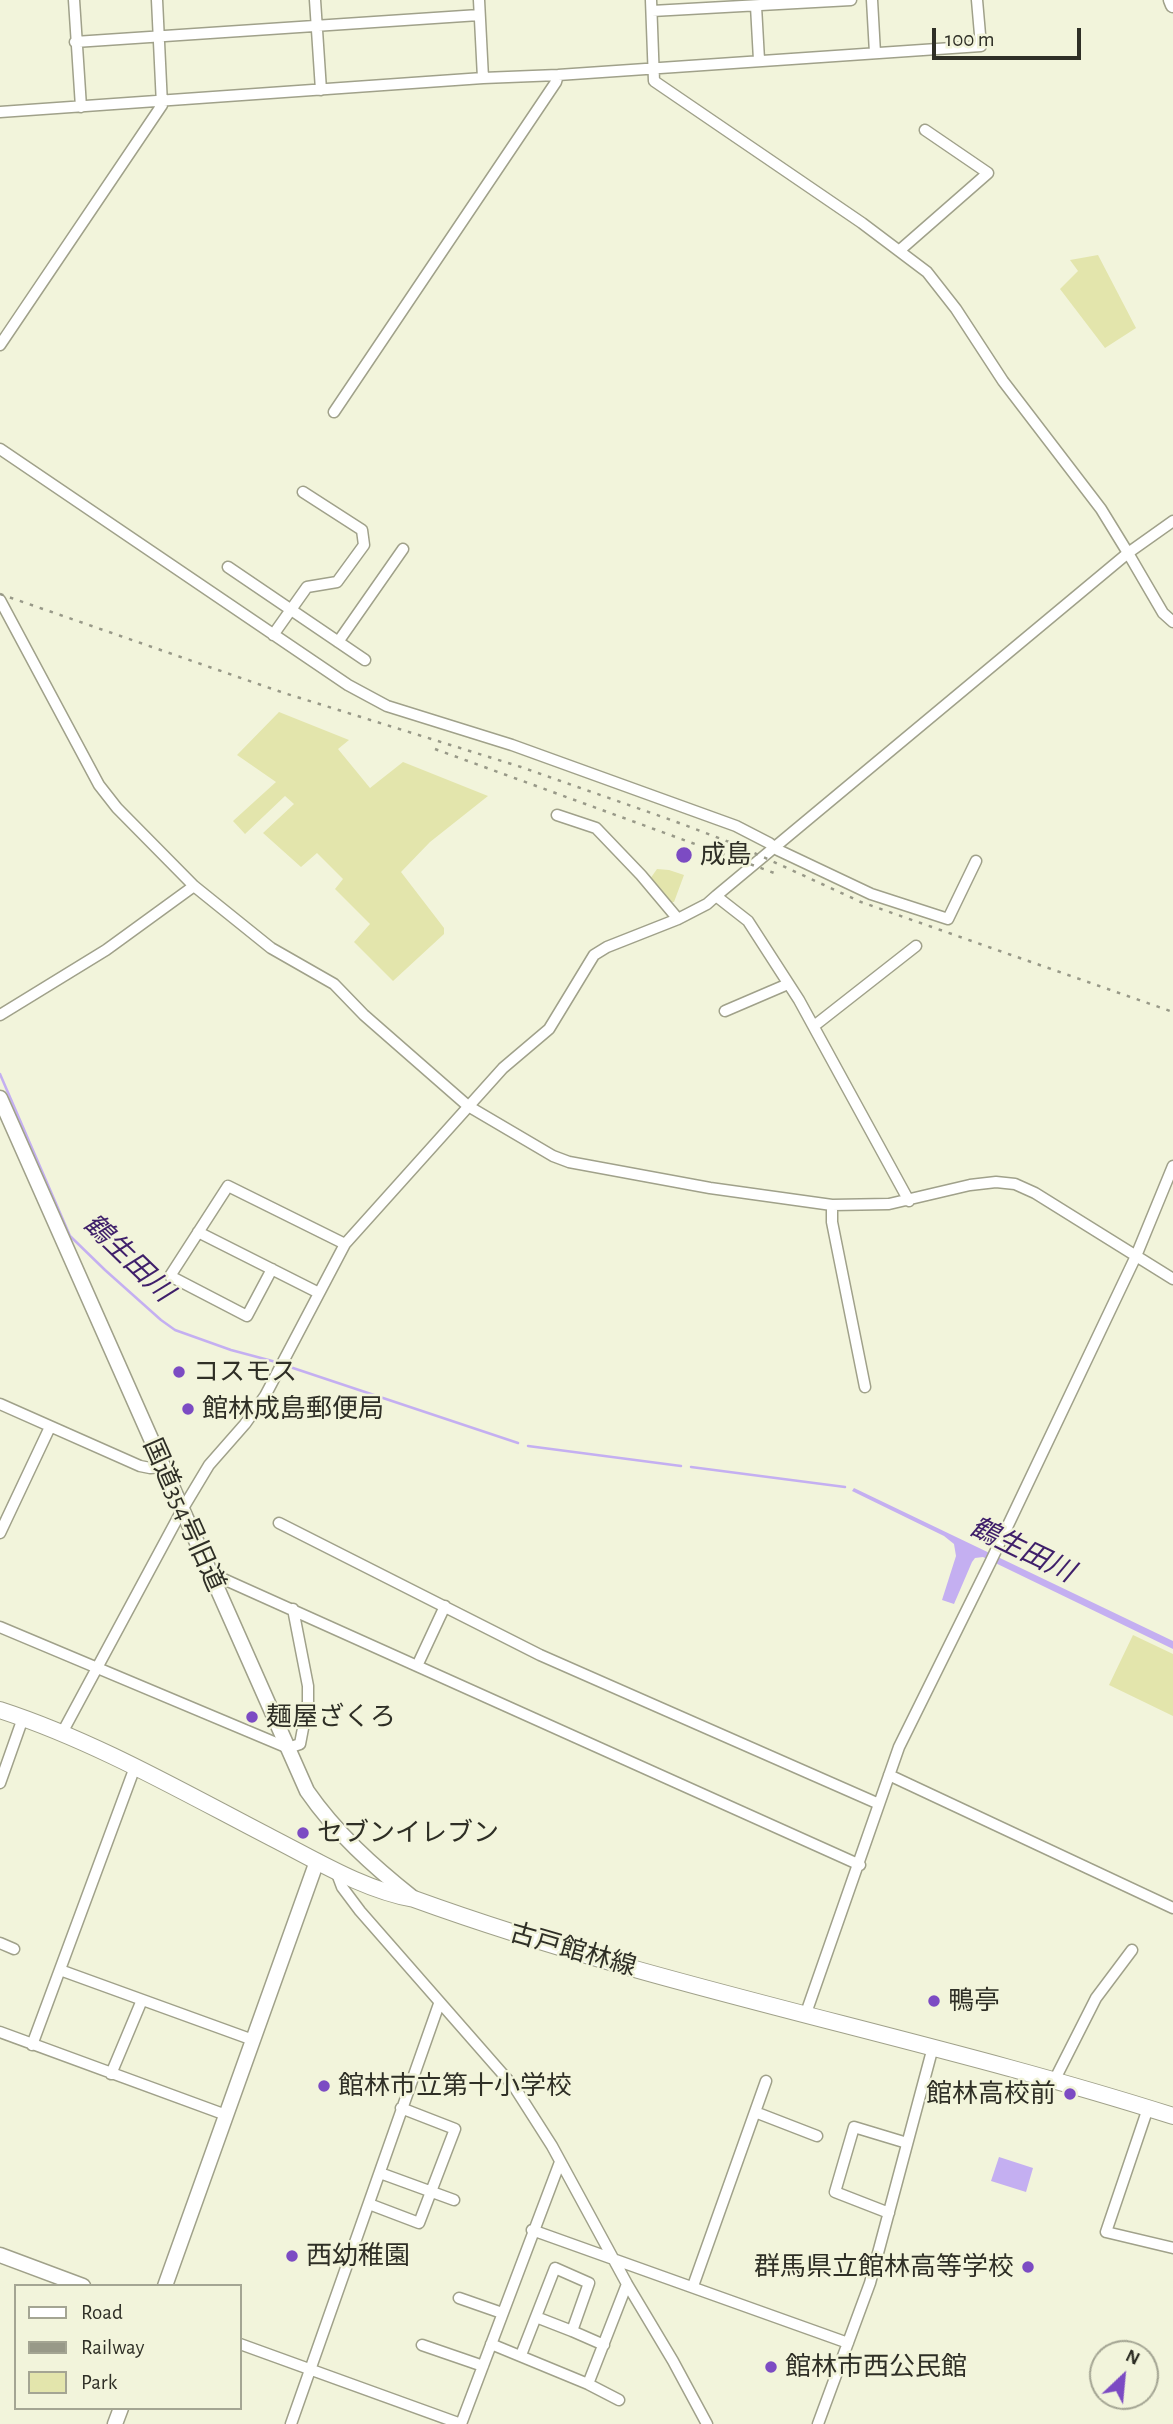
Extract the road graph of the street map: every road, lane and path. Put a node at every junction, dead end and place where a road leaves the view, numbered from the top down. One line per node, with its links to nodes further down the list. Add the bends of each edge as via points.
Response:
1 (74, 0): 18 (street)
2 (157, 0): 17 (street)
3 (315, 0): 16 (street)
4 (479, 0): 15 (street)
5 (851, 0): 9 (street)
6 (872, 0): 19 (street)
7 (977, 0): 19 (street, via 981,46)
8 (1171, 0): 13 (street)
9 (834, 1): 10 (street)
10 (792, 2): 11 (street)
11 (750, 4): 12 (street); 20 (street)
12 (701, 5): 14 (street)
13 (1173, 5)
14 (651, 6): 21 (street)
15 (479, 15): 16 (street); 23 (street)
16 (317, 27): 17 (street); 24 (street)
17 (159, 36): 18 (street); 25 (street)
18 (75, 42): 26 (street)
19 (875, 53): 20 (street)
20 (759, 60): 21 (street)
21 (655, 67): 22 (street); 29 (street, via 654,81)
22 (558, 75): 23 (street); 31 (street)
23 (483, 78): 24 (street)
24 (321, 90): 25 (street)
25 (163, 101): 26 (street); 30 (street)
26 (81, 107): 27 (street)
27 (0, 113)
28 (925, 131): 29 (street, via 988,173)
29 (900, 250): 36 (street, via 937,282)
30 (0, 345)
31 (334, 412)
32 (0, 449): 41 (street)
33 (303, 492): 39 (street, via 362,530 363,545 337,582 307,587)
34 (1173, 521): 36 (street)
35 (403, 549): 42 (street)
36 (1128, 553): 40 (street); 45 (street)
37 (228, 567): 39 (street)
38 (0, 602): 47 (street, via 99,785)
39 (291, 610): 41 (street); 42 (street)
40 (1173, 622)
41 (274, 635): 45 (street, via 387,706 652,794 744,829)
42 (338, 642): 43 (street)
43 (365, 660)
44 (557, 815): 49 (street, via 596,828)
45 (775, 846): 46 (street, via 871,894 948,919); 48 (street)
46 (976, 861)
47 (194, 886): 53 (street, via 106,950); 56 (street, via 271,948 334,984)
48 (716, 896): 49 (street); 51 (street, via 748,921)
49 (678, 919): 56 (street, via 594,956 549,1029)
50 (916, 946): 54 (street)
51 (788, 984): 52 (street); 54 (street)
52 (725, 1011)
53 (0, 1015)
54 (814, 1026): 59 (street)
55 (0, 1098): 70 (street, 国道354号旧道)
56 (468, 1106): 60 (street, via 569,1162); 62 (street)
57 (1173, 1166): 58 (street)
58 (1170, 1182): 63 (street)
59 (909, 1201): 60 (street); 63 (street, via 970,1185 1015,1184)
60 (832, 1205): 67 (street)
61 (198, 1232): 62 (street, via 228,1186); 64 (street); 64 (street, via 170,1276 247,1316)
62 (345, 1244): 66 (street)
63 (1136, 1256): 65 (street); 85 (street)
64 (272, 1269): 66 (street)
65 (1173, 1279)
66 (319, 1293): 71 (street, via 265,1396 209,1465)
67 (865, 1387)
68 (1, 1409): 69 (street)
69 (50, 1427): 70 (street, via 140,1466); 73 (street)
70 (162, 1467): 71 (street, 国道354号旧道)
71 (182, 1510): 74 (street, 国道354号旧道); 79 (street)
72 (279, 1523): 75 (street)
73 (0, 1533)
74 (210, 1573): 76 (street); 83 (street, 国道354号旧道)
75 (445, 1606): 78 (street); 87 (street, via 540,1655)
76 (293, 1609): 78 (street); 83 (street, via 308,1702 300,1744)
77 (0, 1627): 79 (street)
78 (417, 1666): 89 (street)
79 (96, 1669): 82 (street); 83 (street)
80 (0, 1710): 81 (main road, 古戸館林線)
81 (23, 1718): 82 (main road, 古戸館林線); 86 (street)
82 (62, 1733): 84 (main road, 古戸館林線)
83 (288, 1748): 91 (street, 国道354号旧道, via 307,1791 335,1828)
84 (135, 1768): 88 (main road, 古戸館林線); 96 (street)
85 (889, 1775): 87 (street); 92 (street)
86 (0, 1783)
87 (879, 1804): 89 (street)
88 (317, 1861): 90 (main road, 古戸館林線); 101 (street)
89 (860, 1865): 99 (street)
90 (336, 1870): 91 (main road, 古戸館林線, via 394,1896); 98 (street, via 360,1911)
91 (414, 1899): 99 (main road, 古戸館林線, via 555,1947)
92 (1173, 1908)
93 (0, 1944): 94 (street)
94 (14, 1949)
95 (1132, 1950): 106 (street, via 1096,1998)
96 (60, 1970): 97 (street); 102 (street)
97 (142, 2000): 101 (street); 104 (street)
98 (439, 2004): 107 (street); 114 (street, via 515,2088)
99 (806, 2013): 103 (main road, 古戸館林線)
100 (0, 2032): 102 (street)
101 (253, 2040): 110 (street)
102 (32, 2045): 104 (street)
103 (933, 2047): 106 (main road, 古戸館林線); 113 (street)
104 (111, 2074): 110 (street)
105 (766, 2081): 109 (street)
106 (1054, 2081): 108 (main road, 古戸館林線)
107 (401, 2108): 115 (street); 116 (street, via 455,2129)
108 (1149, 2108): 111 (main road, 古戸館林線); 121 (street, via 1107,2232)
109 (755, 2112): 112 (street); 127 (street)
110 (226, 2115): 125 (street)
111 (1173, 2116)
112 (817, 2136)
113 (908, 2143): 119 (street); 119 (street, via 854,2127 835,2192)
114 (560, 2162): 120 (street); 123 (street)
115 (380, 2173): 116 (street); 118 (street)
116 (430, 2191): 117 (street); 118 (street, via 419,2223)
117 (454, 2200)
118 (369, 2204): 139 (street)
119 (889, 2213): 132 (street)
120 (533, 2230): 123 (street); 129 (street)
121 (1173, 2248)
122 (0, 2255): 124 (street)
123 (613, 2259): 126 (street); 127 (street)
124 (78, 2284)
125 (166, 2284)
126 (626, 2284): 136 (street); 143 (street)
127 (693, 2286): 132 (street)
128 (459, 2298): 129 (street)
129 (502, 2314): 133 (street)
130 (536, 2317): 131 (street); 131 (street, via 555,2268 589,2283); 137 (street)
131 (572, 2330): 136 (street)
132 (848, 2343): 144 (street)
133 (491, 2344): 137 (street); 138 (street)
134 (242, 2345): 139 (street)
135 (422, 2345): 138 (street)
136 (604, 2345): 140 (street)
137 (521, 2356): 140 (street)
138 (483, 2366): 139 (street, via 461,2424)
139 (310, 2371): 142 (street)
140 (588, 2384): 141 (street)
141 (619, 2400)
142 (291, 2424)
143 (707, 2424)
144 (818, 2424)

